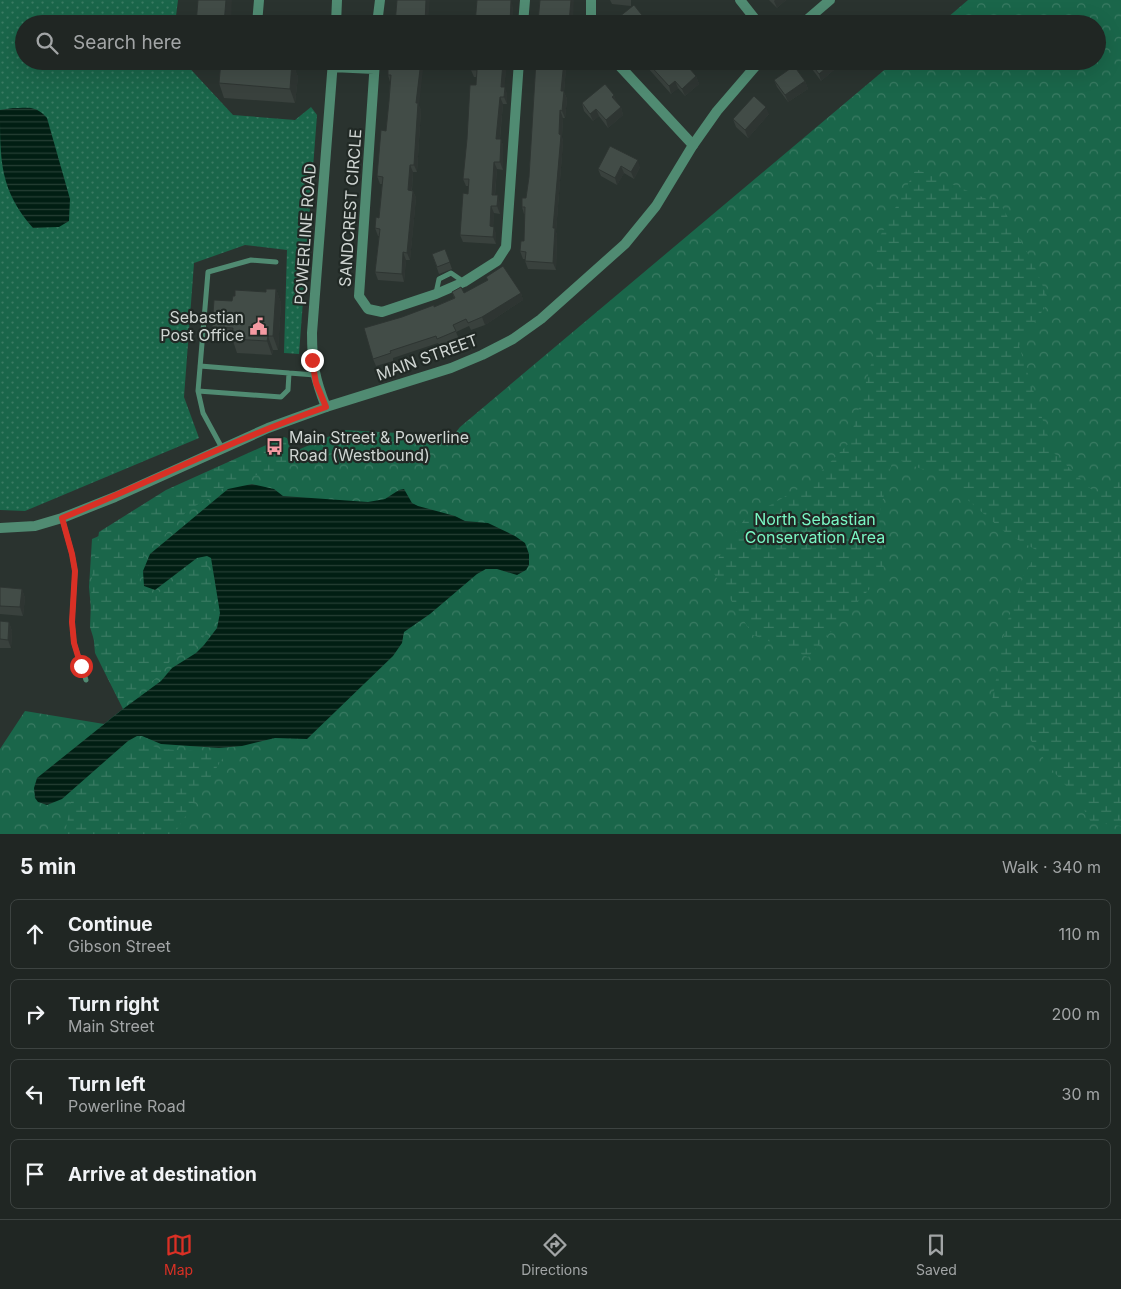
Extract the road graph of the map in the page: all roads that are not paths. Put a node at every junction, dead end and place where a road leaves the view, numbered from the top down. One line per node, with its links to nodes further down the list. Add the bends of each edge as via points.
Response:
1 (259, 0): 8 (street)
2 (338, 0): 9 (street)
3 (380, 0): 10 (street)
4 (525, 0): 11 (street)
5 (591, 0): 12 (street)
6 (740, 0): 13 (street)
7 (830, 0): 14 (street)
8 (258, 15)
9 (337, 15)
10 (379, 15)
11 (524, 15)
12 (591, 15)
13 (752, 15)
14 (812, 15)
15 (333, 70): 24 (street, POWERLINE ROAD, via 312,333)
16 (374, 70): 17 (street, SANDCREST CIRCLE, via 359,296 368,309 382,312 464,282 497,261 506,247)
17 (519, 70)
18 (623, 70): 20 (street)
19 (752, 70): 20 (street, MAIN STREET)
20 (693, 144): 26 (street, MAIN STREET, via 656,206 625,244 542,319 513,339 451,368)
21 (276, 262): 22 (lane, via 251,260 208,272)
22 (200, 366): 23 (lane); 25 (lane)
23 (289, 374): 24 (lane); 25 (lane, via 288,390 281,397)
24 (315, 375): 26 (street, POWERLINE ROAD)
25 (198, 391): 27 (lane, via 203,413)
26 (326, 407): 27 (street, MAIN STREET)
27 (222, 448): 28 (street, MAIN STREET)
28 (62, 518): 29 (street, MAIN STREET, via 35,526); 30 (lane, via 75,571 74,643)
29 (0, 528)
30 (86, 680)

